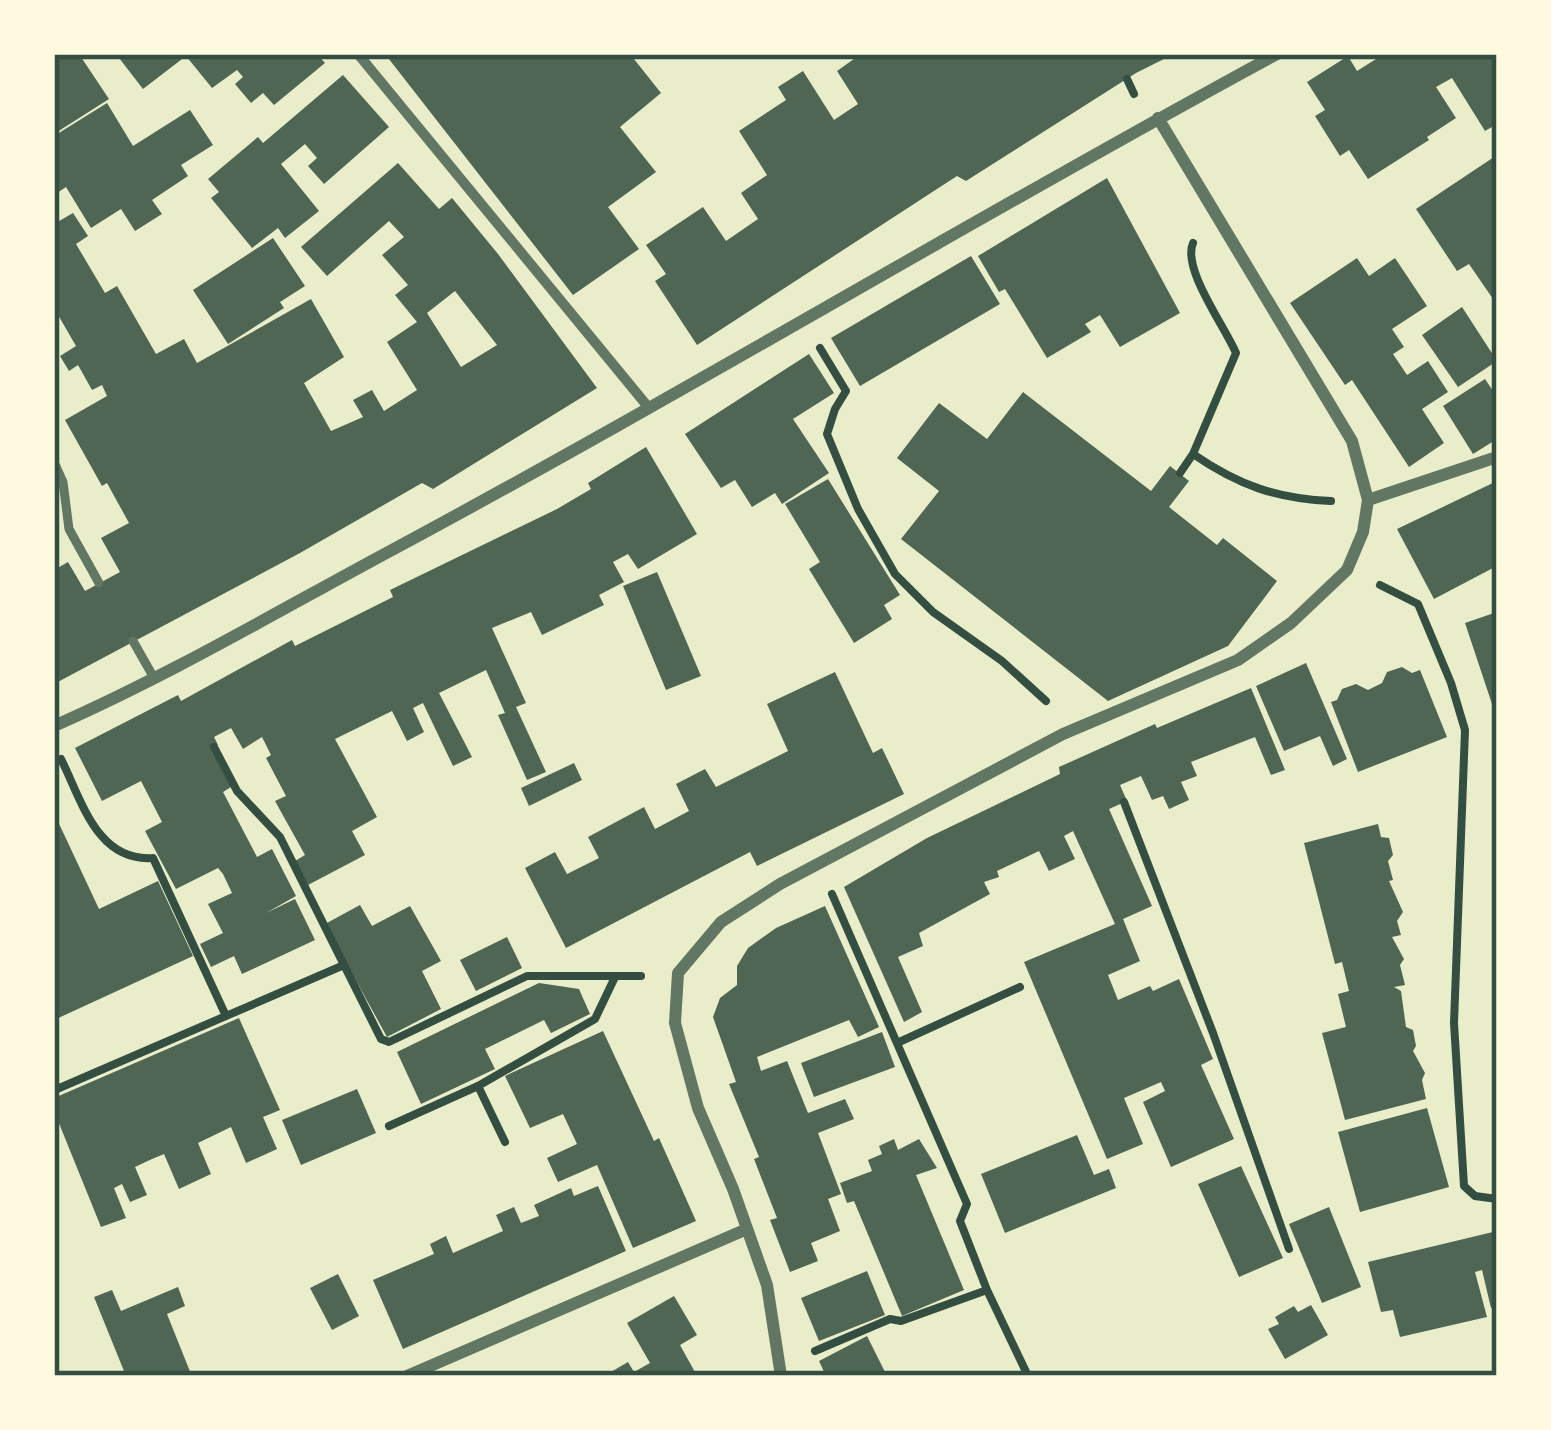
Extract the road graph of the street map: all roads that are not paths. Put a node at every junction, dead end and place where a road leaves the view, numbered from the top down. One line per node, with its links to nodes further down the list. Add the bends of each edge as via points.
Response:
1 (358, 54): 4 (street)
2 (1277, 54): 3 (street)
3 (1158, 118): 4 (street); 7 (street, via 1352,441)
4 (649, 408): 10 (street)
5 (1497, 457): 7 (street)
6 (54, 462): 8 (lane, via 69,529)
7 (1368, 500): 12 (street, via 1347,570 1292,623 1238,660 1063,734 780,884 722,922 678,973 675,1023 698,1108)
8 (99, 583)
9 (134, 641): 10 (lane)
10 (154, 678): 11 (street)
11 (54, 725)
12 (747, 1229): 13 (street, via 767,1285); 14 (street)
13 (781, 1371)
14 (407, 1376)

